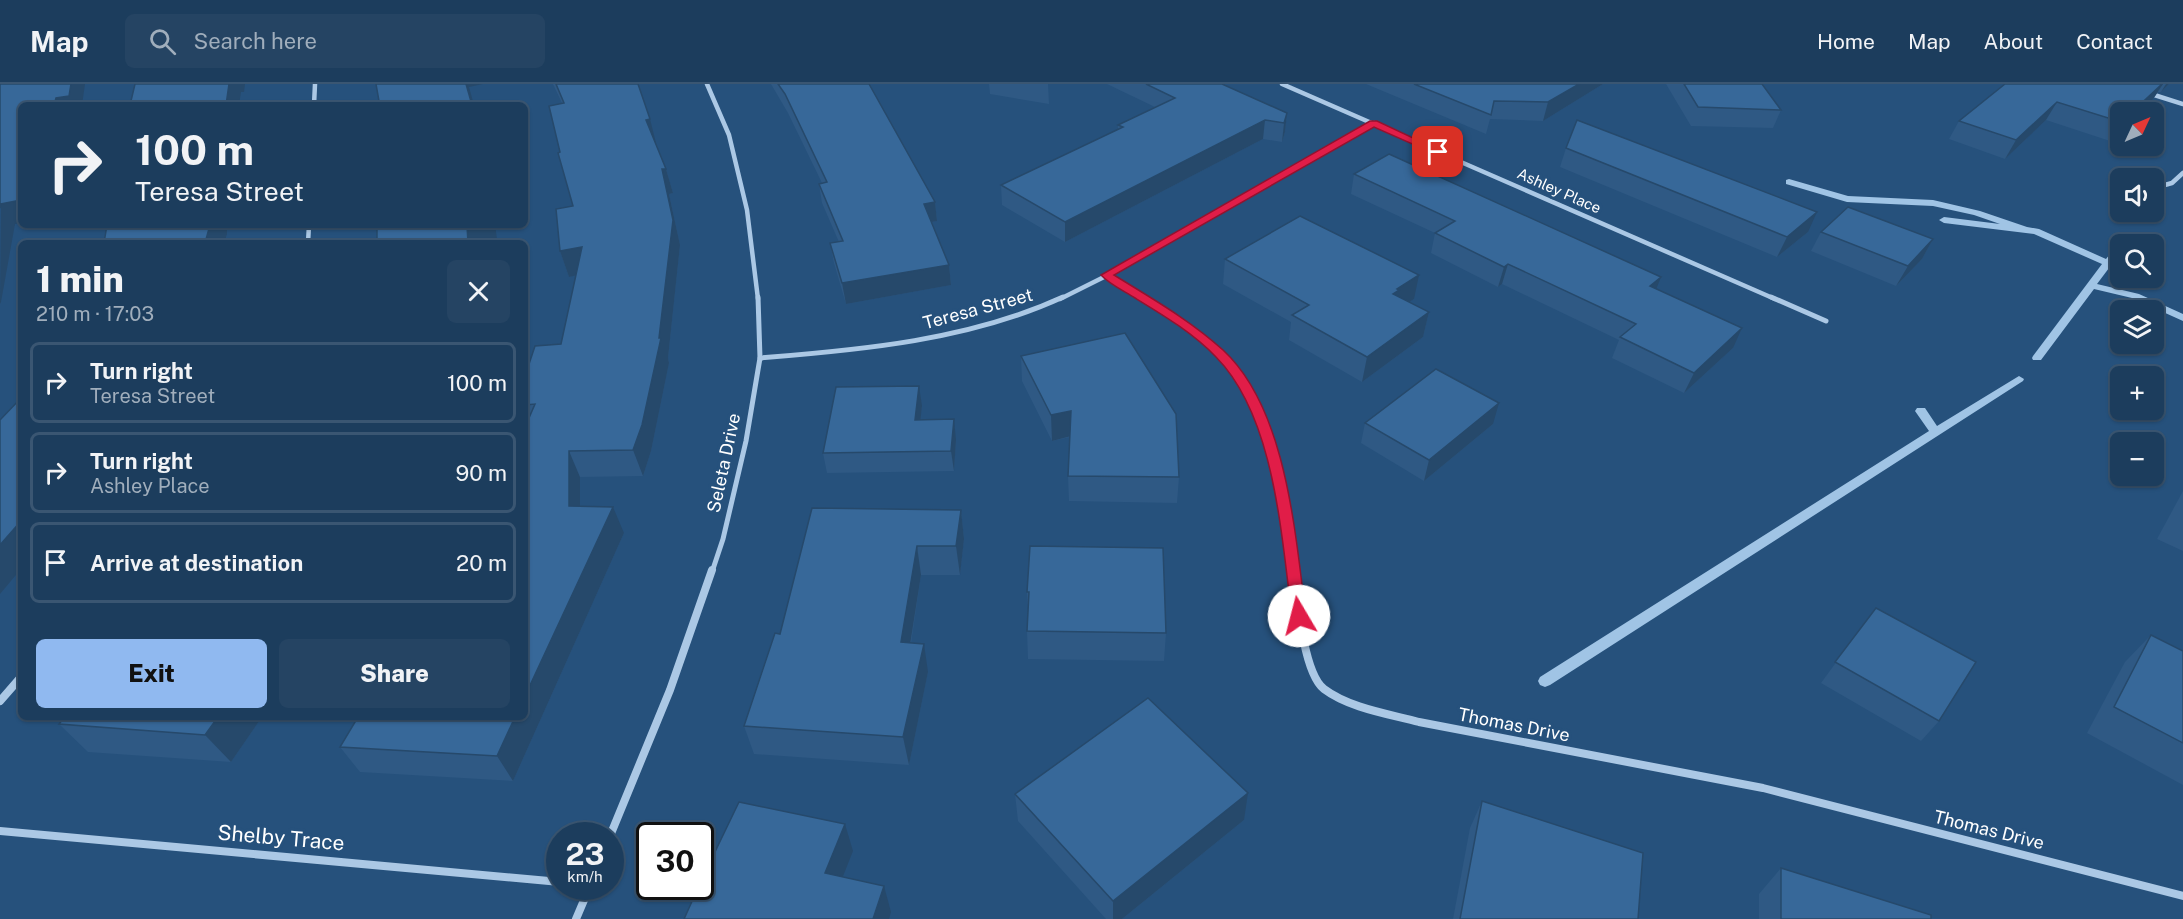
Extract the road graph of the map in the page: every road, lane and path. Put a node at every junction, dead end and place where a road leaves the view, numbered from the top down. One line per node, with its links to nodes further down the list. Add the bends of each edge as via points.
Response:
1 (315, 84): 5 (street)
2 (706, 84): 12 (street, Seleta Drive, via 729,135 747,210 757,280)
3 (1281, 84): 7 (street, Ashley Place)
4 (2140, 91): 6 (street)
5 (314, 102)
6 (2183, 104)
7 (1374, 123): 10 (street, Teresa Street); 11 (street, Ashley Place)
8 (2183, 173): 9 (street)
9 (2164, 185)
10 (1106, 275): 12 (street, Teresa Street, via 1043,306 971,328 837,352); 18 (street, Thomas Drive, via 1184,324 1220,354 1245,385 1262,418 1282,497 1305,653 1322,688 1363,708 1419,722 1763,788)
11 (1826, 321)
12 (760, 358): 15 (street, Seleta Drive, via 723,539 670,690)
13 (18, 680): 14 (street)
14 (0, 701)
15 (616, 822)
16 (0, 831): 17 (street, Shelby Trace)
17 (546, 881)
18 (2183, 896)
19 (584, 900): 20 (street)
20 (576, 919)

